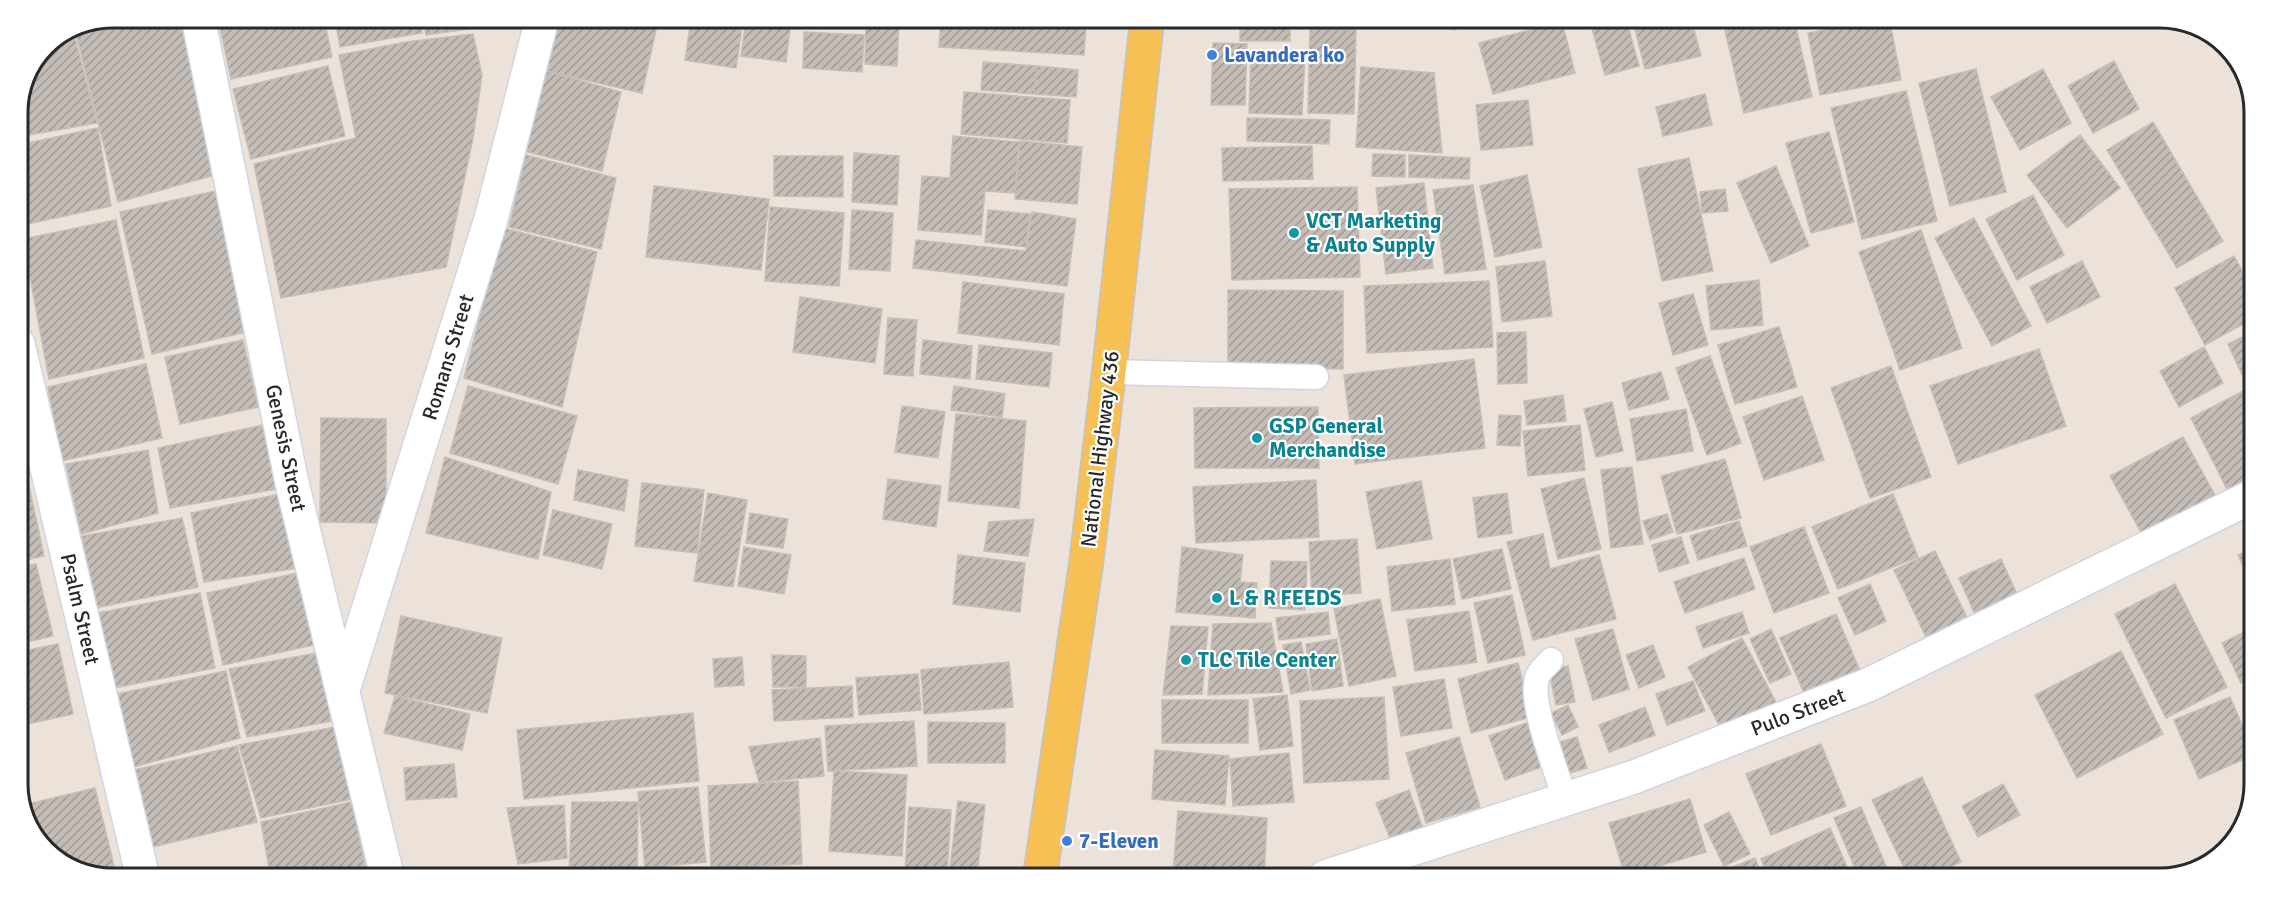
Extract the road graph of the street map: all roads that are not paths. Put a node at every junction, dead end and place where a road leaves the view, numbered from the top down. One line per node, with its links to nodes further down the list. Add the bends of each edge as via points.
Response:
1 (200, 28): 9 (street, Genesis Street, via 292,483)
2 (540, 28): 9 (street, Romans Street, via 491,219)
3 (1146, 28): 4 (main road, National Highway 436)
4 (1109, 372): 5 (lane); 13 (main road, National Highway 436, via 1086,564)
5 (1316, 377)
6 (28, 388): 11 (street, Psalm Street)
7 (2244, 502): 10 (street, Pulo Street, via 1868,685 1634,777)
8 (1551, 660): 10 (lane, via 1537,675 1534,686)
9 (343, 691): 12 (street, Genesis Street)
10 (1565, 799): 14 (street, Pulo Street)
11 (141, 868)
12 (385, 868)
13 (1041, 868)
14 (1353, 868)

